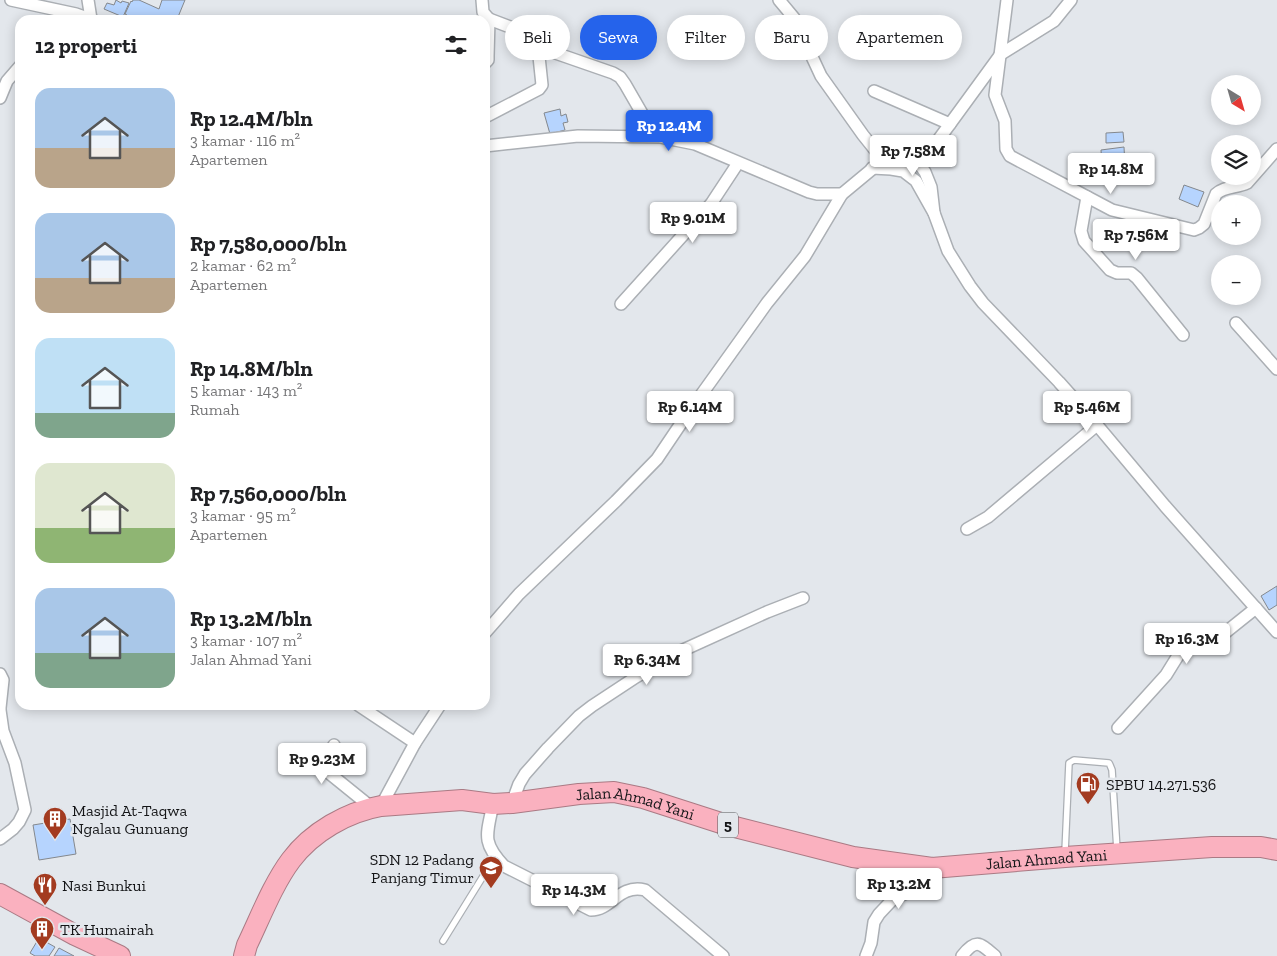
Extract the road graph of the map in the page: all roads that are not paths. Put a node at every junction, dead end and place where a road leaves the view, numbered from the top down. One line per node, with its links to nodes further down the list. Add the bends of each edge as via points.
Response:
1 (11, 0): 7 (street)
2 (88, 0): 8 (street)
3 (482, 0): 9 (street)
4 (779, 0): 23 (street, via 794,18 821,76)
5 (1007, 0): 12 (street)
6 (1071, 0): 12 (street, via 1054,21)
7 (54, 15)
8 (91, 15)
9 (486, 15)
10 (490, 18): 11 (street)
11 (505, 24)
12 (1001, 54): 19 (street); 28 (street, via 995,95 1005,121 1006,149 1010,156)
13 (570, 58): 20 (street, via 620,77)
14 (539, 60): 18 (street, via 542,86)
15 (15, 72): 17 (street)
16 (874, 91): 19 (street)
17 (0, 98)
18 (490, 114)
19 (950, 124): 25 (street)
20 (655, 136): 21 (street, via 578,136); 24 (street, via 695,144)
21 (490, 145)
22 (1277, 150): 28 (street, via 1247,183 1221,189 1204,224 1194,230 1112,210)
23 (883, 160): 25 (street, via 906,158); 26 (street)
24 (738, 163): 27 (street, via 809,192); 30 (street, via 711,204)
25 (920, 165): 29 (street, via 931,187)
26 (872, 168): 27 (street); 29 (street, via 903,172 916,181)
27 (842, 194): 38 (street, via 805,256 657,459 519,594)
28 (1087, 197): 32 (street, via 1081,231 1084,241 1110,270 1131,273 1137,278)
29 (934, 213): 34 (street, via 948,252 983,303)
30 (621, 304)
31 (1236, 323): 33 (street)
32 (1183, 335)
33 (1277, 369)
34 (1097, 425): 35 (street, via 988,517); 37 (street)
35 (967, 529)
36 (803, 598): 47 (street, via 681,651 592,706 554,741)
37 (1256, 608): 39 (street); 44 (street, via 1216,640 1184,646 1166,675)
38 (490, 627)
39 (1277, 632)
40 (0, 674): 41 (street, via 3,680)
41 (0, 709): 49 (street, via 25,810 13,829)
42 (366, 710): 45 (street)
43 (437, 710): 45 (street)
44 (1118, 728)
45 (415, 743): 48 (street)
46 (334, 744): 48 (street, via 324,769)
47 (502, 804): 48 (highway, Jalan Ahmad Yani / 5, via 462,800); 52 (street, via 486,836); 54 (highway, Jalan Ahmad Yani / 5, via 614,792 853,857)
48 (376, 807): 57 (highway, Jalan Ahmad Yani / 5, via 341,819 307,843 292,859)
49 (0, 839)
50 (1277, 850): 51 (highway, Jalan Ahmad Yani / 5, via 1212,847)
51 (1118, 854): 53 (highway, Jalan Ahmad Yani / 5); 53 (lane, via 1111,766 1074,760 1069,763)
52 (495, 857): 56 (lane); 59 (street, via 504,866 591,910 599,909 633,888 645,890)
53 (1065, 857): 54 (highway, Jalan Ahmad Yani / 5)
54 (932, 868): 60 (street, via 919,888 894,898 879,914)
55 (0, 894): 58 (highway)
56 (443, 941)
57 (245, 950)
58 (120, 956)
59 (722, 956)
60 (866, 956)
61 (962, 956): 62 (street, via 977,944)
62 (995, 956)

